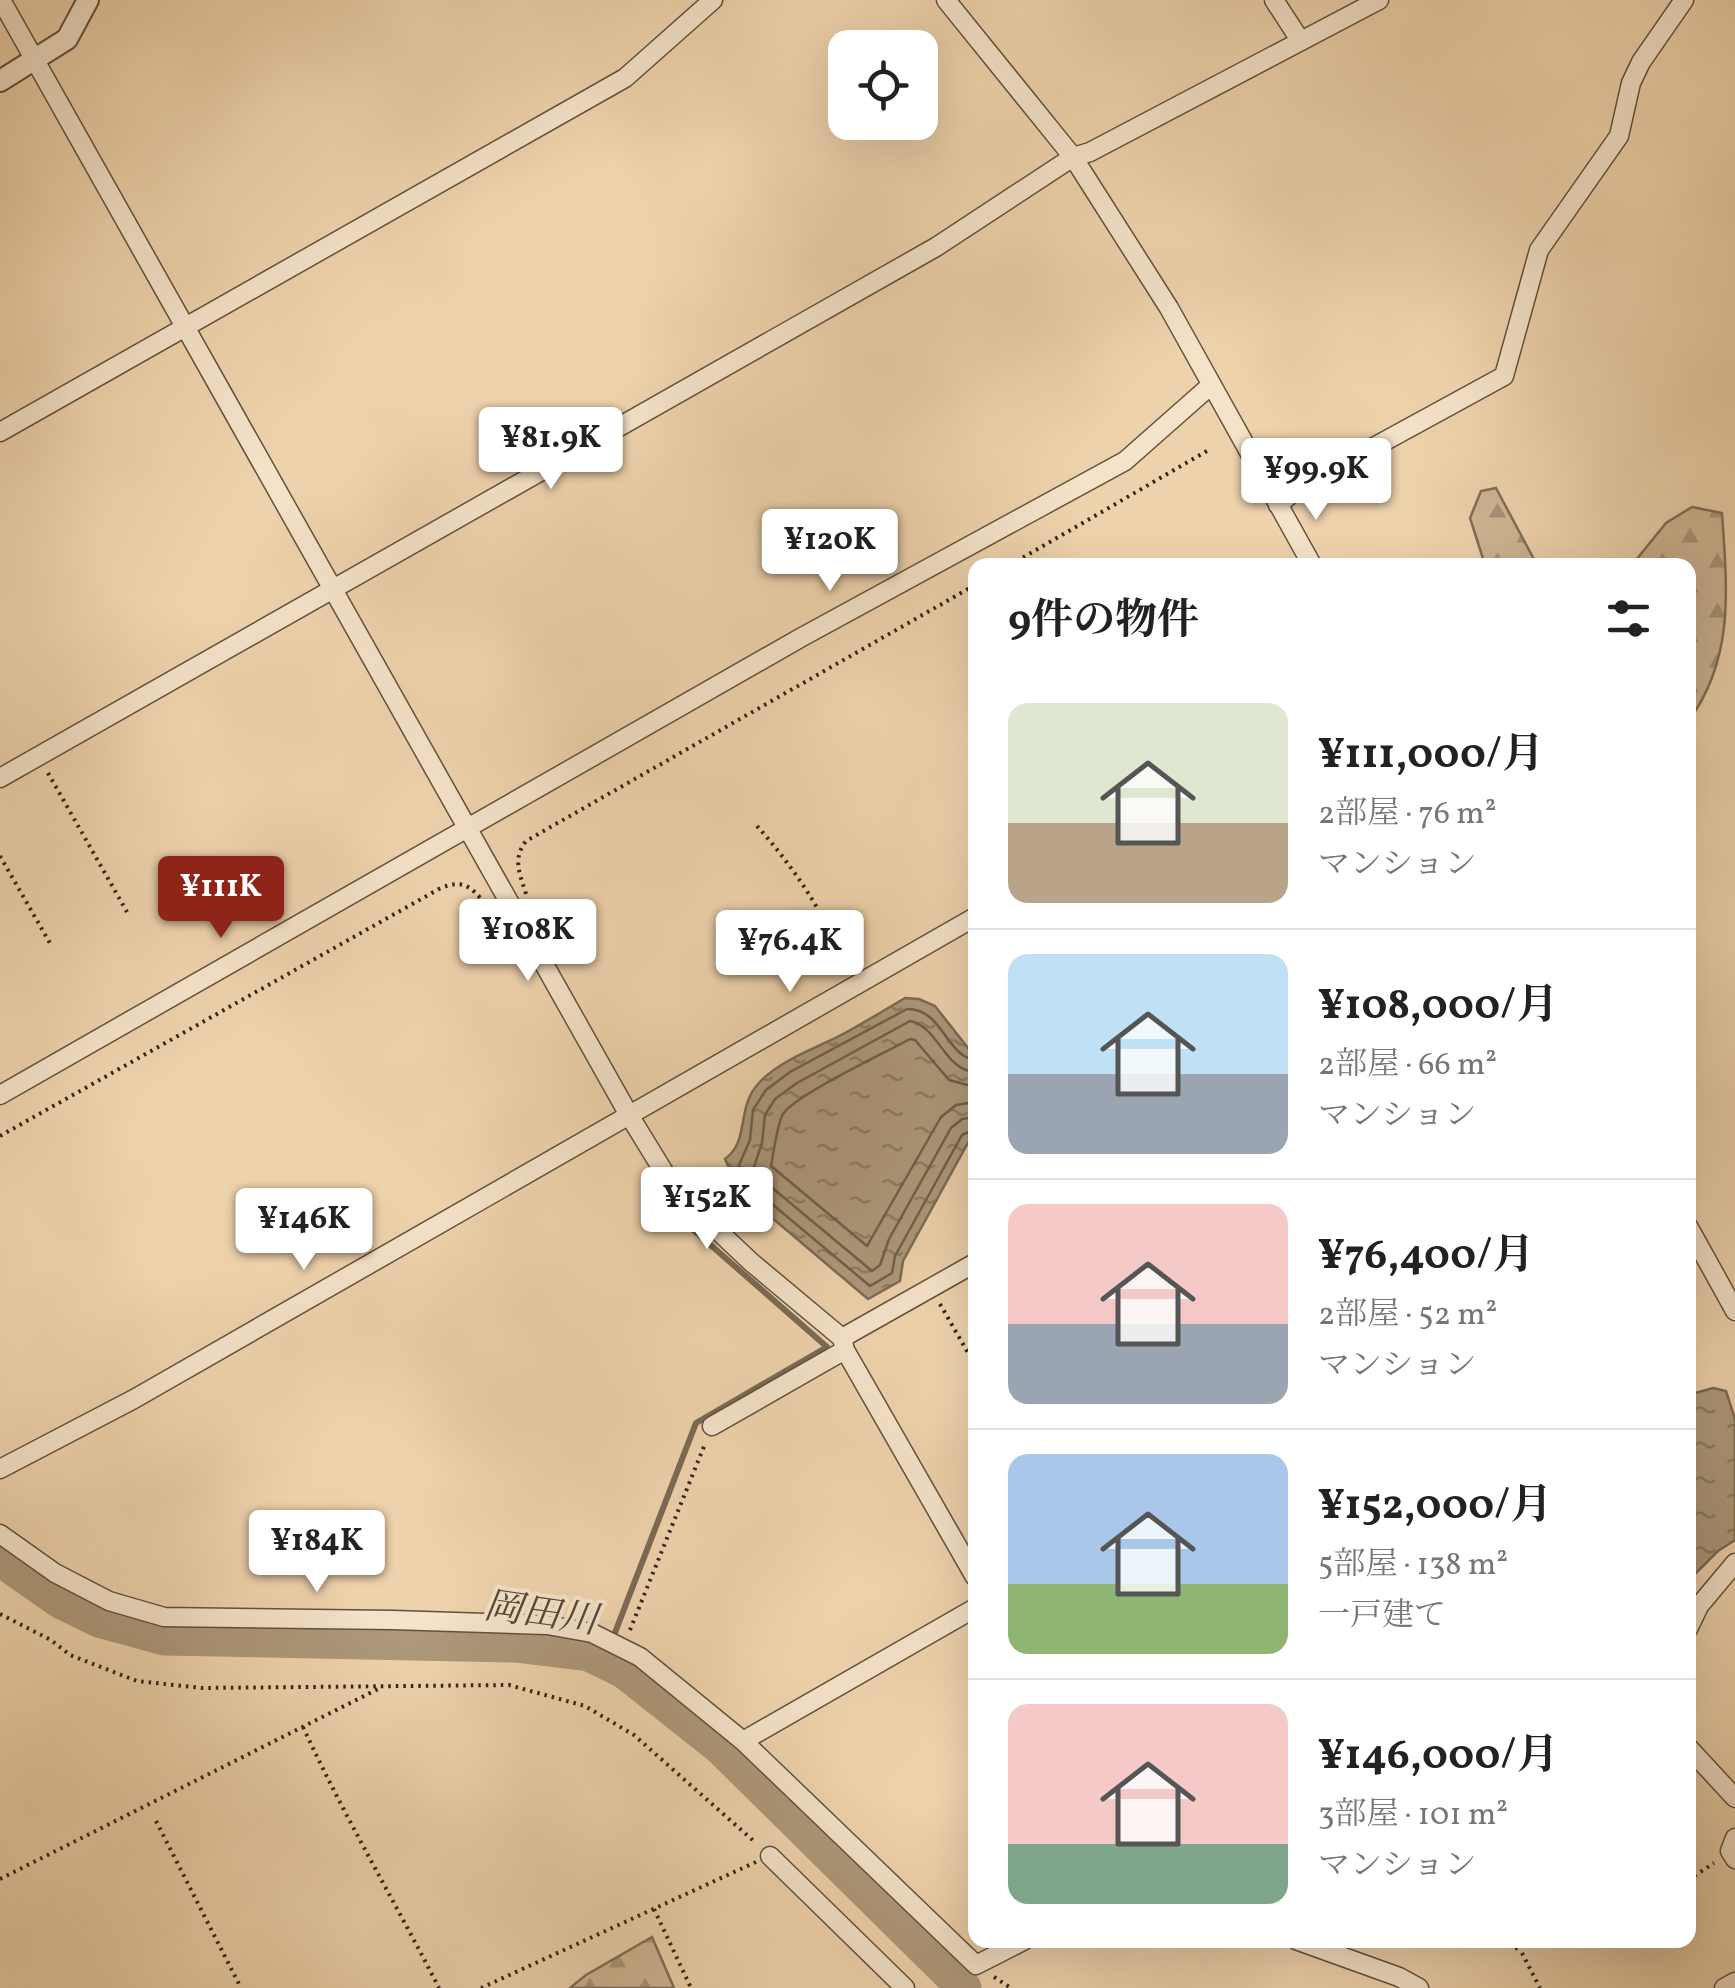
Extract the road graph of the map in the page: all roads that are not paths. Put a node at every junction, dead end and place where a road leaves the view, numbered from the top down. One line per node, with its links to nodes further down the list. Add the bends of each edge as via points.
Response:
1 (1, 0): 9 (street)
2 (88, 0): 9 (street, via 67,40)
3 (713, 0): 12 (street, via 625,78)
4 (946, 0): 11 (street)
5 (1274, 0): 8 (street)
6 (1379, 0): 8 (street)
7 (1684, 0): 15 (street, via 1641,62 1618,136 1539,250 1504,376)
8 (1300, 40): 11 (street)
9 (36, 61): 10 (street); 12 (street)
10 (0, 81)
11 (1073, 157): 13 (street); 17 (street, via 936,247)
12 (186, 328): 14 (street); 17 (street)
13 (1210, 386): 15 (street); 19 (street, via 1126,462 802,637)
14 (0, 432)
15 (1278, 505): 16 (street)
16 (1308, 558)
17 (336, 590): 18 (street); 19 (street)
18 (0, 778)
19 (468, 830): 21 (street); 22 (street)
20 (968, 921): 22 (street)
21 (0, 1095)
22 (629, 1116): 26 (street, via 675,1190); 28 (street)
23 (1696, 1240): 25 (street)
24 (968, 1267): 26 (street)
25 (1735, 1311)
26 (844, 1344): 27 (street); 31 (street)
27 (712, 1426)
28 (0, 1469)
29 (0, 1534): 34 (street, via 109,1602 164,1618 547,1625 592,1634 640,1658)
30 (1735, 1563): 33 (street)
31 (968, 1565)
32 (968, 1612): 34 (street)
33 (1696, 1612)
34 (743, 1741): 38 (street, via 976,1965)
35 (1696, 1756): 36 (street)
36 (1735, 1798)
37 (770, 1856): 41 (street)
38 (1009, 1948)
39 (1318, 1948): 42 (street)
40 (1735, 1982): 43 (street)
41 (904, 1988)
42 (1418, 1988)
43 (1724, 1988)

